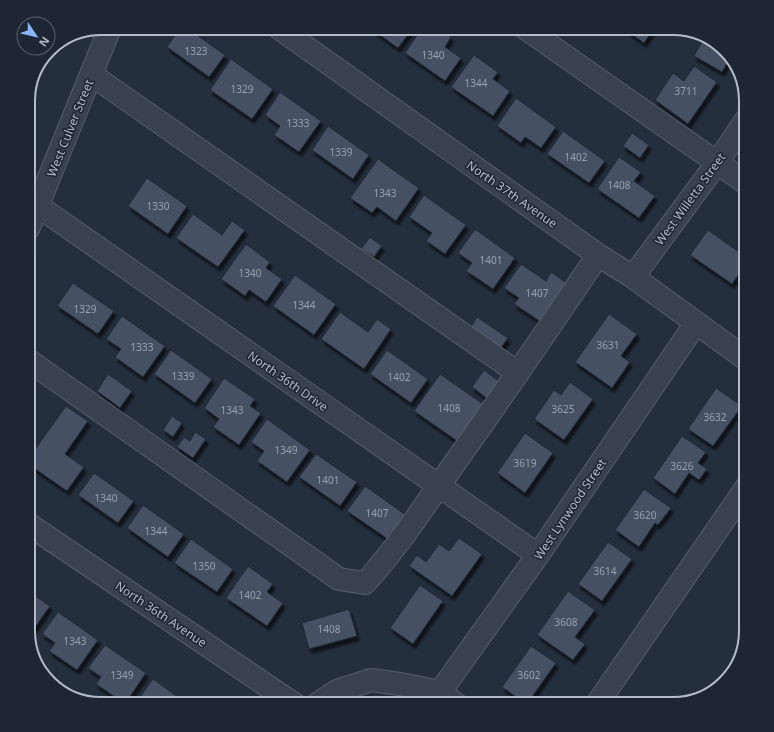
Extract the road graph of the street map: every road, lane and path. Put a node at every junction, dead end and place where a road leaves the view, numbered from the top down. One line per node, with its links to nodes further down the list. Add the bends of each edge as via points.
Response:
1 (107, 35): 4 (street, West Culver Street)
2 (289, 35): 10 (street, North 37th Avenue)
3 (535, 35): 6 (street)
4 (92, 75): 8 (street, West Culver Street); 15 (street)
5 (739, 130): 6 (street, West Willetta Street)
6 (717, 163): 7 (street); 11 (street, West Willetta Street)
7 (739, 178)
8 (38, 206): 9 (street, West Culver Street); 16 (street, North 36th Drive)
9 (35, 213)
10 (598, 254): 11 (street, North 37th Avenue); 15 (street)
11 (633, 277): 12 (street, North 37th Avenue)
12 (696, 323): 13 (street, North 37th Avenue); 19 (street, West Lynwood Street)
13 (739, 354)
14 (35, 365): 16 (street, via 339,579 364,583 382,564)
15 (518, 373): 16 (street)
16 (439, 486): 19 (street, North 36th Drive)
17 (739, 498): 24 (street)
18 (35, 529): 20 (street, North 36th Avenue)
19 (538, 555): 23 (street, West Lynwood Street)
20 (284, 697)
21 (328, 697): 22 (street, via 337,691 371,680 400,684)
22 (445, 697)
23 (449, 697)
24 (601, 697)

